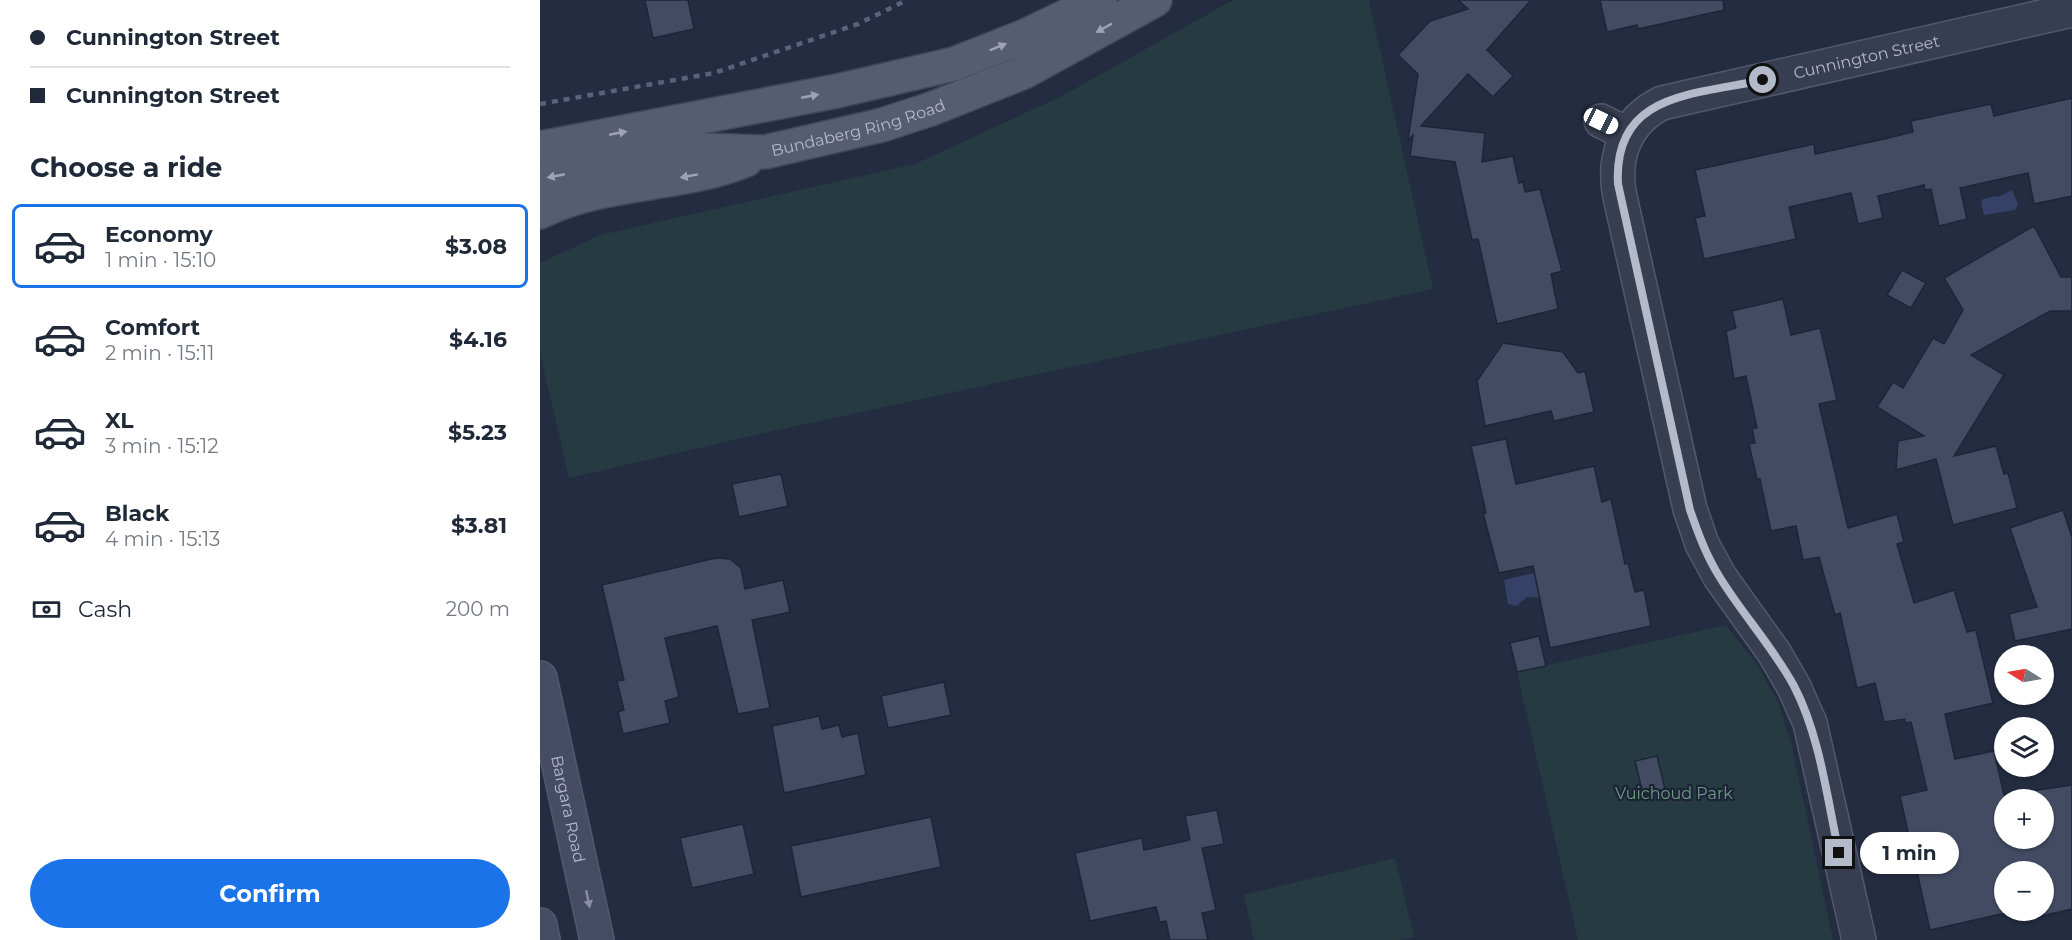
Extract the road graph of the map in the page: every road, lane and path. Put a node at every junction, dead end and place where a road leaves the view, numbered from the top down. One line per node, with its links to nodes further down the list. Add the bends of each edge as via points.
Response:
1 (1100, 0): 4 (main road, one-way to 1, via 837,91 954,64)
2 (1155, 0): 5 (main road, Bundaberg Ring Road, one-way to 5, via 1024,72 975,92 882,125)
3 (2072, 10): 12 (street, Cunnington Street, via 1662,103 1614,127 1618,184 1690,510 1720,577 1775,654 1810,723)
4 (549, 144)
5 (765, 152): 6 (main road, Bundaberg Ring Road, one-way to 6, via 696,150); 7 (main road, one-way to 7, via 721,170 570,198)
6 (540, 179)
7 (540, 212)
8 (540, 678): 11 (main road, Bargara Road, one-way to 11)
9 (540, 925): 10 (main road)
10 (543, 940)
11 (597, 940)
12 (1859, 940)

